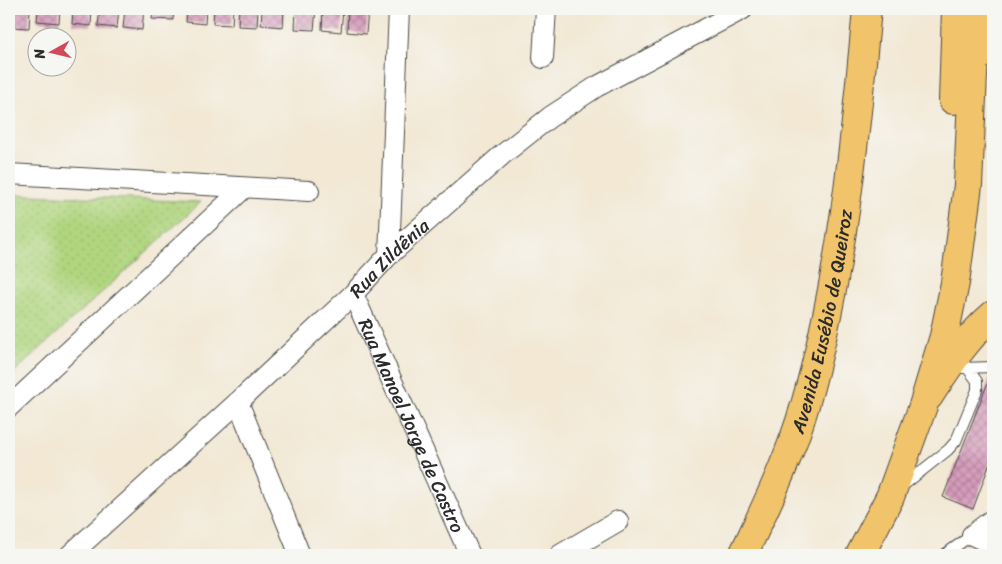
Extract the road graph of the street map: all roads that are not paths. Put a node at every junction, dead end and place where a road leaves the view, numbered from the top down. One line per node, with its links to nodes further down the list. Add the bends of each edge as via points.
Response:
1 (399, 9): 15 (street)
2 (546, 9): 10 (street)
3 (743, 9): 15 (street, Rua Zildênia, via 596,88 550,117)
4 (867, 9): 11 (main road, Avenida Eusébio de Queiroz)
5 (881, 9): 11 (main road, via 875,46)
6 (956, 9): 16 (main road, via 951,162 943,236 946,270)
7 (976, 9): 16 (main road, via 968,185)
8 (992, 9): 9 (main road)
9 (993, 54)
10 (543, 58)
11 (861, 78): 34 (main road, Avenida Eusébio de Queiroz, via 841,239 823,334 804,406 780,476)
12 (9, 174): 13 (street)
13 (244, 188): 14 (street); 24 (street)
14 (309, 191)
15 (388, 255): 17 (street, Rua Zildênia)
16 (955, 283): 19 (main road)
17 (353, 294): 22 (street, Rua Zildênia); 32 (street, Rua Manoel Jorge de Castro)
18 (993, 315): 19 (main road)
19 (952, 358): 20 (lane); 21 (lane); 23 (main road); 23 (main road)
20 (993, 367): 21 (lane)
21 (977, 381): 25 (lane, via 977,390 956,441)
22 (238, 402): 30 (street, Rua Zildênia); 31 (street)
23 (923, 406): 25 (main road)
24 (9, 407)
25 (890, 497): 35 (main road)
26 (993, 519): 28 (street)
27 (618, 521): 33 (street)
28 (972, 535): 29 (street, via 985,541); 36 (lane)
29 (993, 551)
30 (70, 555)
31 (300, 555)
32 (470, 555)
33 (560, 555)
34 (743, 555)
35 (860, 555)
36 (944, 555)

